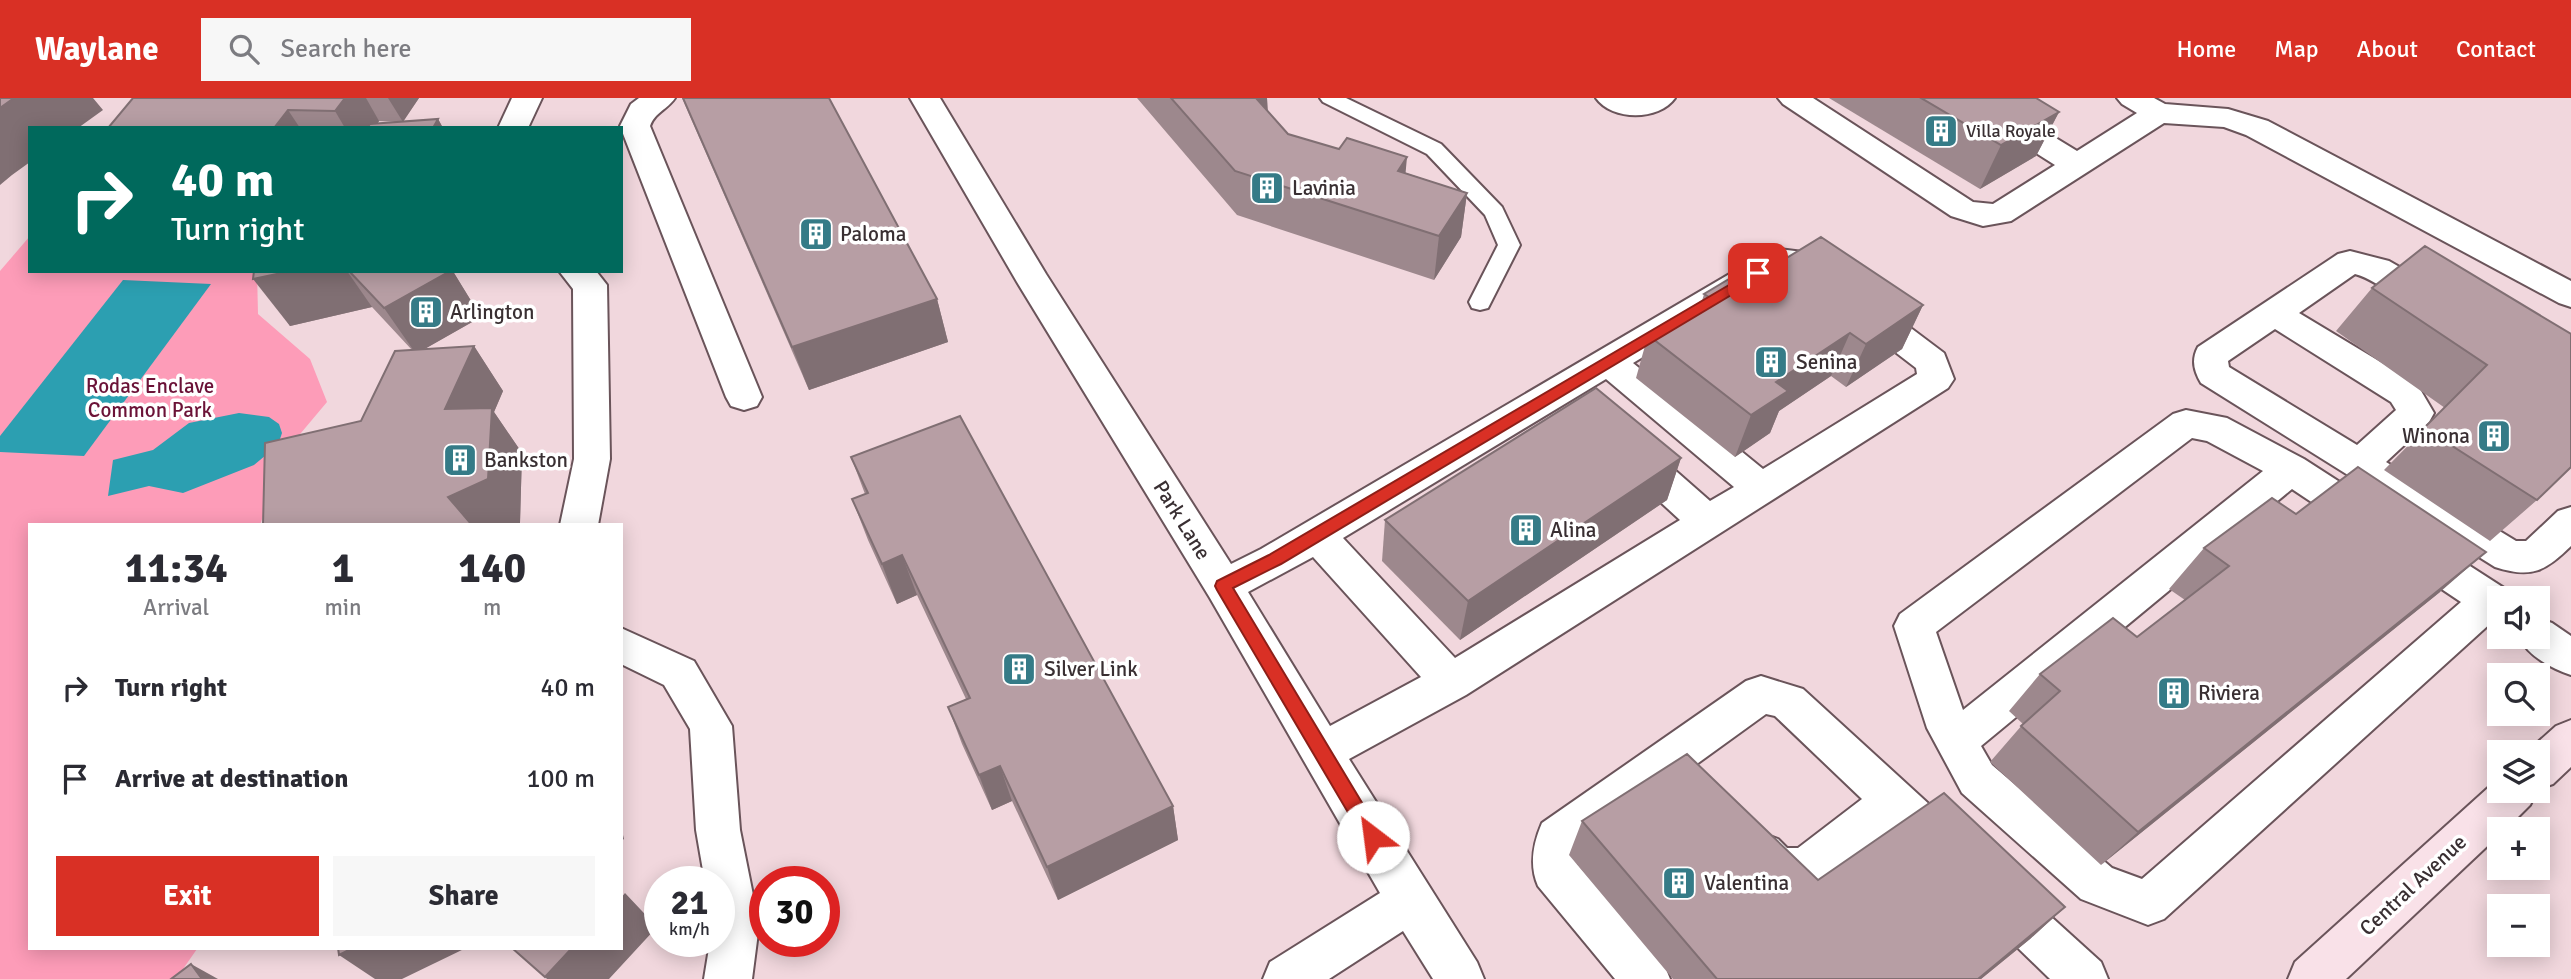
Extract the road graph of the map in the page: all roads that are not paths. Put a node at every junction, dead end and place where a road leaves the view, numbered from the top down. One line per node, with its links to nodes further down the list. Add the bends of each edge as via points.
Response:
1 (527, 98): 12 (street)
2 (660, 98): 22 (street, via 641,110 635,126)
3 (925, 98): 30 (street, Park Lane, via 972,182)
4 (1330, 98): 17 (lane, via 1434,149 1494,212 1509,245)
5 (1611, 98): 6 (street, via 1627,107)
6 (1660, 98)
7 (1793, 98): 14 (street, via 1962,209 1983,215 2000,214)
8 (1972, 98): 14 (street)
9 (2132, 98): 11 (street)
10 (2229, 98): 13 (street)
11 (2158, 113): 13 (street, via 2228,118); 14 (street)
12 (514, 126)
13 (2257, 128): 16 (street)
14 (2077, 165)
15 (577, 273): 28 (street, via 590,285 592,459)
16 (2571, 295)
17 (1480, 302)
18 (2274, 313): 19 (street, via 2350,262 2377,269); 23 (street, via 2404,394 2416,413); 23 (street, via 2210,356 2213,374)
19 (2462, 318)
20 (1608, 362): 21 (street); 25 (street); 25 (street, via 1779,260 1799,261 1932,362 1936,379)
21 (1561, 390): 26 (street); 29 (street)
22 (744, 397)
23 (2360, 464): 27 (street, via 2509,556 2534,557)
24 (2291, 469): 31 (street); 38 (street); 38 (street, via 2214,428 2186,424 1914,626)
25 (1761, 488): 26 (street)
26 (1708, 522): 36 (street)
27 (2571, 522)
28 (579, 523)
29 (1317, 535): 30 (street); 36 (street)
30 (1223, 586): 39 (street, Park Lane)
31 (2487, 598)
32 (2487, 609): 38 (street, via 2148,903 2097,884 1977,779)
33 (2550, 643): 35 (street)
34 (623, 646): 46 (street, via 679,673 711,726 718,830 736,925)
35 (2571, 658)
36 (1451, 682): 39 (street)
37 (2571, 739): 40 (main road)
38 (1955, 742)
39 (1323, 751): 44 (street, Park Lane)
40 (2550, 759)
41 (1894, 800): 43 (street, via 1806,869 1777,870); 45 (street); 49 (street, via 1788,702 1761,694 1682,773 1558,838 1554,871)
42 (2502, 803): 50 (main road, Central Avenue)
43 (1732, 824)
44 (1409, 901): 47 (street); 48 (street, Park Lane)
45 (2075, 976)
46 (728, 979)
47 (1287, 979)
48 (1460, 979)
49 (1646, 979)
50 (2312, 979)

